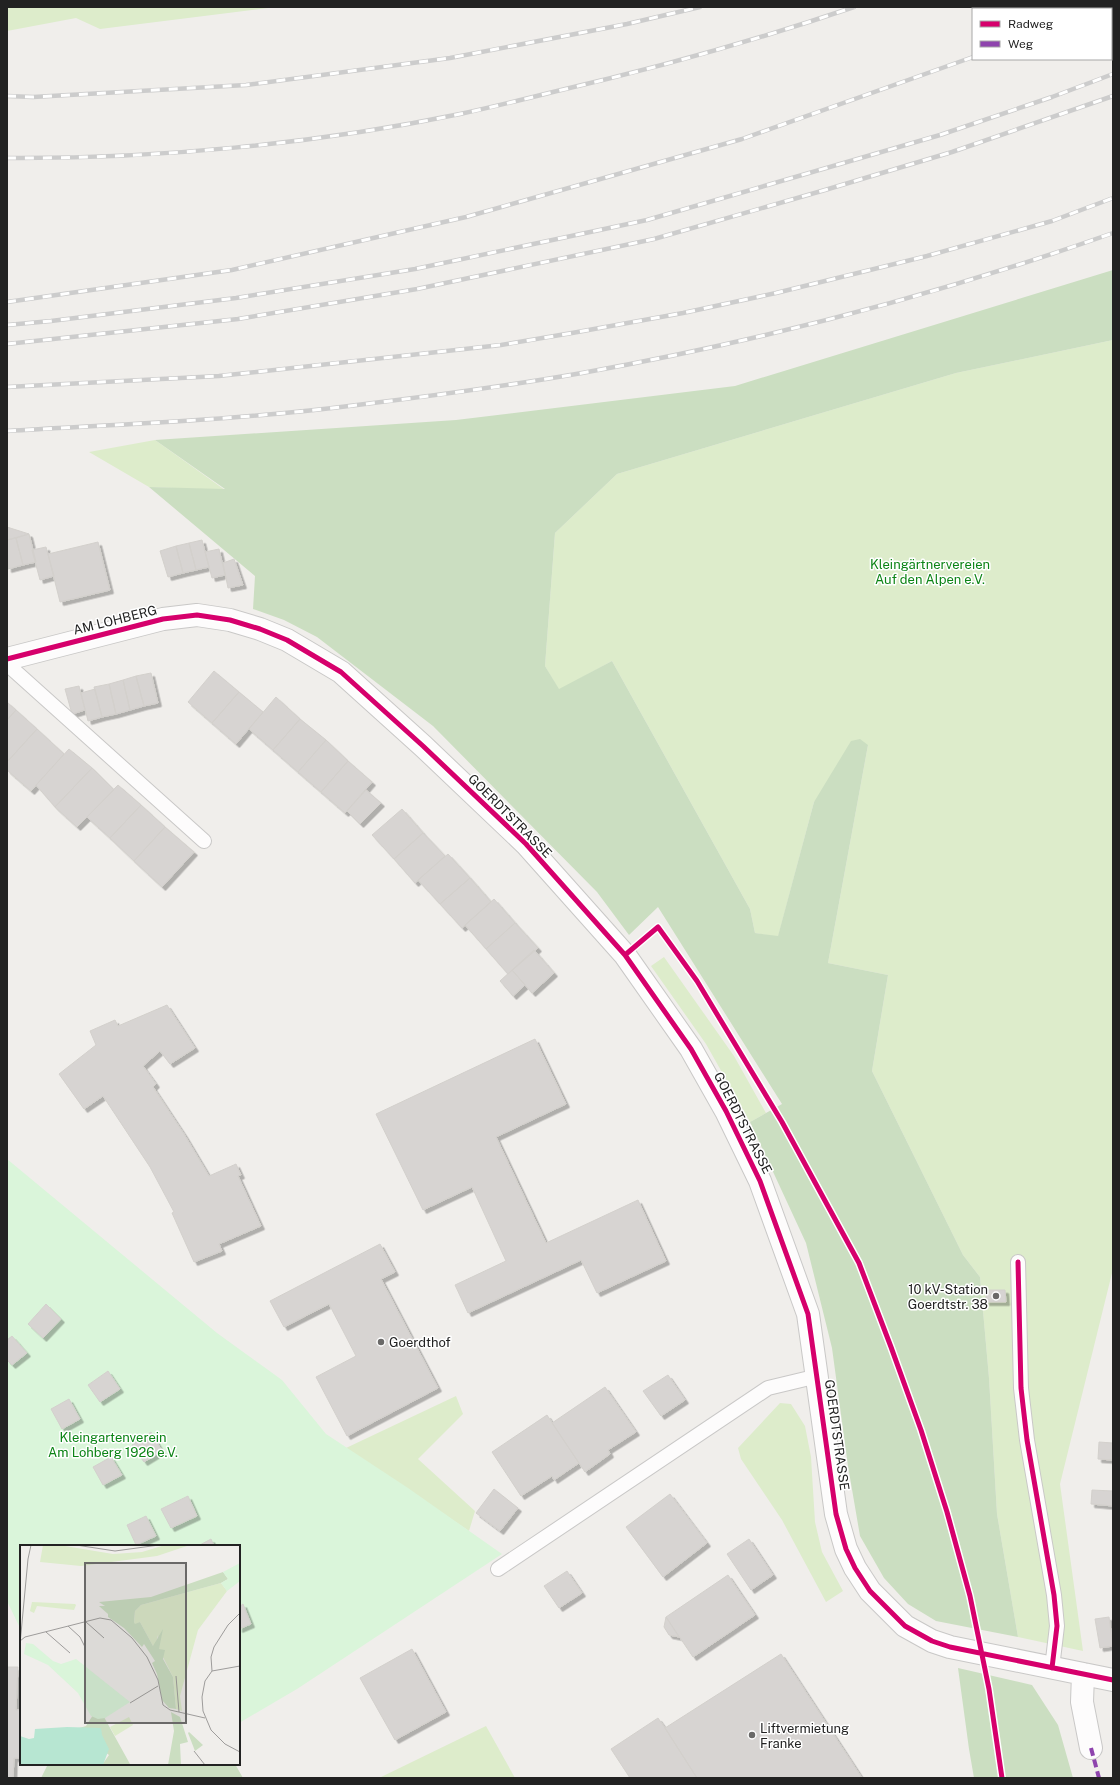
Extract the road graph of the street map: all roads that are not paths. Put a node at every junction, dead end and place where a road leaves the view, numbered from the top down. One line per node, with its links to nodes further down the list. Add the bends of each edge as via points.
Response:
1 (230, 620): 2 (street, AM LOHBERG, via 197,615 163,619); 6 (street, GOERDTSTRASSE, via 287,640 341,672 526,844 624,955 691,1049 760,1181 808,1314)
2 (7, 659)
3 (7, 664): 4 (lane)
4 (204, 842)
5 (1018, 1262): 8 (lane, via 1023,1403 1027,1440 1056,1611 1057,1626)
6 (818, 1376): 7 (lane, GOERDTSTRASSE, via 768,1388); 8 (street, GOERDTSTRASSE, via 836,1514 846,1549 870,1591 905,1626 932,1640)
7 (498, 1570)
8 (1052, 1668): 9 (street, GOERDTSTRASSE)
9 (1083, 1674): 10 (street, GOERDTSTRASSE); 11 (street, via 1082,1702)
10 (1113, 1680)
11 (1091, 1748)

